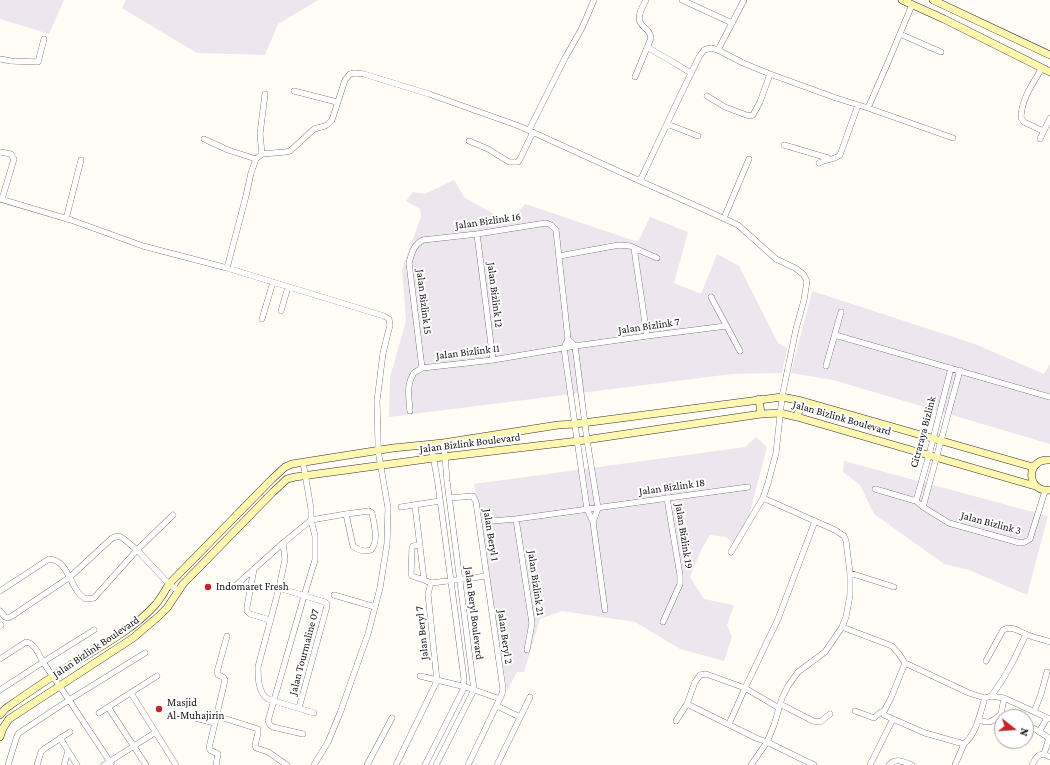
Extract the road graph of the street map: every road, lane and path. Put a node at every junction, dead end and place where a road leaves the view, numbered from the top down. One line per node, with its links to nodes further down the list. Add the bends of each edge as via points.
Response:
1 (594, 0): 31 (street)
2 (646, 0): 13 (street, via 641,11 640,23 650,32 651,38)
3 (682, 0): 10 (street)
4 (744, 0): 10 (street)
5 (902, 0): 7 (street)
6 (933, 0): 8 (street)
7 (912, 5): 9 (street); 11 (street)
8 (950, 8): 9 (street); 16 (street)
9 (944, 19): 18 (street)
10 (732, 23): 14 (street)
11 (900, 34): 15 (street); 28 (street)
12 (44, 39): 17 (street, via 38,62)
13 (647, 46): 19 (street, via 670,62); 22 (street)
14 (718, 50): 19 (street, via 704,50); 21 (street)
15 (941, 52)
16 (1050, 55)
17 (0, 59)
18 (1042, 68): 20 (street); 32 (street, via 1023,104 1021,118)
19 (691, 72): 30 (street)
20 (1050, 72)
21 (770, 74): 25 (street, via 753,115 749,116 725,107); 27 (street)
22 (635, 77)
23 (294, 91): 26 (street)
24 (265, 94): 40 (street, via 260,134)
25 (707, 96)
26 (338, 102): 31 (street, via 345,80 350,74 364,74 429,94); 40 (street, via 332,120 314,129 290,151)
27 (858, 105): 28 (street); 43 (street, via 842,152)
28 (868, 108): 34 (street)
29 (1050, 118): 32 (street)
30 (667, 124): 33 (street); 46 (street)
31 (531, 131): 37 (street, via 516,163 509,162); 46 (street)
32 (1043, 131): 36 (street)
33 (698, 136)
34 (953, 138)
35 (204, 139): 41 (street)
36 (1040, 139)
37 (469, 141)
38 (784, 145): 43 (street)
39 (0, 152): 47 (street, via 11,154 14,159)
40 (262, 154): 41 (street)
41 (256, 159): 55 (street)
42 (749, 159): 48 (street)
43 (830, 159): 45 (street)
44 (80, 160): 49 (street)
45 (819, 163)
46 (640, 181): 48 (street)
47 (1, 199): 49 (street)
48 (724, 218): 74 (street, via 738,225 776,259 804,274 807,281)
49 (66, 219): 55 (street, via 143,246)
50 (477, 234): 52 (street, Jalan Bizlink 16, via 552,225 556,230); 54 (street, Jalan Bizlink 16, via 423,240 417,243); 69 (street, Jalan Bizlink 12)
51 (634, 248): 52 (street, via 620,245); 53 (street); 64 (street)
52 (559, 256): 65 (street)
53 (657, 258)
54 (409, 262): 71 (street, Jalan Bizlink 15)
55 (227, 268): 56 (street)
56 (272, 282): 57 (street); 61 (street)
57 (288, 287): 59 (street); 90 (street, via 384,316 389,320 377,401)
58 (711, 297): 62 (street)
59 (281, 311)
60 (841, 312): 63 (street)
61 (262, 319)
62 (726, 326): 64 (street, Jalan Bizlink 7); 68 (street)
63 (835, 335): 70 (street); 72 (street)
64 (647, 336): 66 (street, Jalan Bizlink 7)
65 (568, 339): 66 (street); 67 (street)
66 (575, 346): 67 (street, Jalan Bizlink 7); 82 (street)
67 (564, 348): 69 (street, Jalan Bizlink 11); 83 (street)
68 (740, 351)
69 (493, 360): 71 (street, Jalan Bizlink 11)
70 (826, 366)
71 (422, 368): 78 (street, Jalan Bizlink 11, via 415,372 411,379 408,390)
72 (951, 368): 73 (street); 84 (street, Citraraya Bizlink)
73 (960, 370): 75 (street); 87 (street, Citraraya Bizlink)
74 (782, 397): 76 (street, Jalan Bizlink Boulevard); 77 (street, Jalan Bizlink Boulevard); 79 (street)
75 (1050, 397)
76 (759, 399): 80 (street); 82 (street, Jalan Bizlink Boulevard)
77 (802, 401): 81 (street); 84 (street, Jalan Bizlink Boulevard)
78 (410, 411)
79 (780, 413): 80 (street, Jalan Bizlink Boulevard); 81 (street, Jalan Bizlink Boulevard); 105 (street, via 776,453)
80 (762, 414): 85 (street, Jalan Bizlink Boulevard)
81 (797, 417): 92 (street, Jalan Bizlink Boulevard)
82 (584, 422): 83 (street, Jalan Bizlink Boulevard); 85 (street)
83 (575, 424): 86 (street); 88 (street, Jalan Bizlink Boulevard)
84 (933, 438): 87 (street, Jalan Bizlink Boulevard); 92 (street, Citraraya Bizlink)
85 (587, 440): 86 (street, Jalan Bizlink Boulevard); 111 (street)
86 (578, 441): 91 (street, Jalan Bizlink Boulevard); 112 (street)
87 (941, 441): 92 (street, Citraraya Bizlink); 97 (street, Jalan Bizlink Boulevard)
88 (443, 443): 89 (street, Jalan Bizlink Boulevard); 91 (street, Jalan Beryl Boulevard)
89 (432, 444): 90 (street, Jalan Bizlink Boulevard); 93 (street, Jalan Beryl Boulevard)
90 (378, 450): 95 (street, Jalan Bizlink Boulevard); 96 (street)
91 (445, 456): 93 (street, Jalan Bizlink Boulevard); 103 (street, Jalan Beryl Boulevard)
92 (932, 456): 99 (street, Jalan Bizlink Boulevard); 107 (street, Citraraya Bizlink); 110 (street, Citraraya Bizlink)
93 (434, 458): 96 (street, Jalan Bizlink Boulevard); 106 (street, Jalan Beryl Boulevard)
94 (1050, 460): 97 (street, via 1038,462)
95 (303, 462): 98 (street); 131 (street, Jalan Bizlink Boulevard, via 285,467)
96 (381, 465): 98 (street, Jalan Bizlink Boulevard); 139 (street, via 388,508 387,544)
97 (1033, 467): 99 (street, via 1031,473)
98 (306, 476): 116 (street); 136 (street, Jalan Bizlink Boulevard, via 287,479 281,484)
99 (1035, 486): 102 (street)
100 (748, 487): 104 (street, Jalan Bizlink 18)
101 (875, 489): 107 (street)
102 (1048, 490): 110 (street, Jalan Bizlink 3, via 1030,539 1020,543 949,523)
103 (449, 498): 126 (street, Jalan Beryl 1, via 473,496 476,502); 129 (street, Jalan Beryl Boulevard)
104 (667, 498): 111 (street, Jalan Bizlink 18); 143 (street, Jalan Bizlink 19, via 680,584)
105 (763, 498): 119 (street); 123 (street)
106 (440, 501): 108 (street); 129 (street, Jalan Beryl Boulevard)
107 (916, 501): 110 (street)
108 (415, 505): 109 (street); 121 (street)
109 (401, 507)
110 (923, 507)
111 (598, 508): 112 (street, Jalan Bizlink 18); 118 (street)
112 (587, 509): 115 (street, Jalan Bizlink 18); 118 (street)
113 (346, 514): 113 (street, via 372,513 376,540 371,550 365,551 353,546); 116 (street)
114 (173, 515): 122 (street)
115 (516, 519): 117 (street, Jalan Bizlink 18); 149 (street, Jalan Bizlink 21, via 532,623)
116 (311, 520): 120 (street); 138 (street, via 315,536 315,560)
117 (492, 521)
118 (594, 522): 140 (street)
119 (815, 522): 125 (street, via 840,533 845,538); 162 (street, via 778,619)
120 (283, 543): 124 (street); 134 (street, via 285,559)
121 (420, 544): 128 (street); 128 (street, via 412,548 411,574)
122 (137, 550): 127 (street, via 119,536 112,538); 127 (street, via 94,598 82,597); 131 (street)
123 (731, 552)
124 (254, 569): 132 (street); 142 (street, via 247,611)
125 (850, 573): 133 (street); 144 (street, via 850,595)
126 (487, 576): 129 (street); 168 (street, Jalan Beryl 2, via 503,688)
127 (70, 577): 135 (street, via 61,563 49,559); 141 (street, via 8,618)
128 (424, 580): 130 (street)
129 (456, 580): 130 (street); 161 (street, Jalan Beryl Boulevard); 161 (street, Jalan Beryl Boulevard, via 464,679)
130 (432, 583): 159 (street, Jalan Beryl 7, via 428,594)
131 (169, 584): 136 (street); 156 (street, Jalan Bizlink Boulevard, via 156,604 134,624)
132 (234, 587)
133 (894, 587)
134 (279, 588): 138 (street); 142 (street)
135 (0, 591)
136 (178, 591): 160 (street, Jalan Bizlink Boulevard, via 167,608 133,638)
137 (334, 595): 139 (street)
138 (304, 596): 170 (street); 175 (street, Jalan Tourmaline 07, via 325,602 327,606)
139 (375, 607): 219 (street, via 340,713 328,742)
140 (605, 610)
141 (0, 611)
142 (270, 620): 170 (street, via 258,673 262,695)
143 (663, 622)
144 (842, 627): 154 (street, via 892,646); 173 (street, via 825,652 798,672)
145 (94, 630): 153 (street)
146 (1026, 634): 148 (street); 152 (street, via 1010,628 1003,630); 166 (street, via 1001,684)
147 (227, 636): 185 (street, via 217,672 225,680)
148 (1050, 642)
149 (527, 650)
150 (145, 653): 169 (street)
151 (0, 659): 153 (street, via 26,642 31,642)
152 (986, 661)
153 (44, 662): 156 (street); 163 (street)
154 (905, 663): 166 (street, via 969,693); 179 (street)
155 (1047, 672): 180 (street)
156 (53, 676): 160 (street); 184 (street, Jalan Bizlink Boulevard)
157 (157, 676): 164 (street)
158 (420, 676): 159 (street)
159 (437, 681): 161 (street); 221 (street)
160 (59, 686): 169 (street); 201 (street, Jalan Bizlink Boulevard, via 9,719)
161 (469, 688): 168 (street); 222 (street, Jalan Beryl Boulevard, via 463,690); 223 (street)
162 (745, 688): 171 (street, via 706,674 700,675); 173 (street); 195 (street)
163 (0, 690)
164 (131, 693): 174 (street); 198 (street)
165 (530, 697): 188 (street)
166 (988, 697): 167 (street); 191 (street)
167 (1004, 698): 176 (street); 177 (street)
168 (500, 699): 172 (street, Jalan Beryl 2)
169 (69, 700): 209 (street); 210 (street, via 16,736)
170 (273, 701): 175 (street); 200 (street, via 268,721 270,725)
171 (687, 704): 193 (street); 195 (street)
172 (497, 706): 188 (street); 224 (street, Jalan Beryl 2)
173 (779, 706): 183 (street, via 813,721 820,722); 203 (street)
174 (108, 707): 181 (street); 205 (street)
175 (299, 708): 182 (street)
176 (1003, 709)
177 (1028, 709)
178 (855, 711): 179 (street, via 874,718)
179 (884, 711): 190 (street, via 884,715)
180 (1034, 712): 189 (street)
181 (99, 713)
182 (314, 713)
183 (830, 714)
184 (0, 715)
185 (217, 716): 194 (street); 218 (street, via 258,729 256,748 268,752)
186 (191, 717): 194 (street)
187 (392, 718): 220 (street)
188 (520, 718): 225 (street)
189 (1048, 718): 199 (street)
190 (894, 719): 204 (street, via 925,733); 228 (street)
191 (978, 720): 192 (street); 204 (street, via 969,740)
192 (994, 720)
193 (676, 721)
194 (214, 723): 217 (street, via 209,748 218,754)
195 (729, 724): 203 (street)
196 (1034, 729): 199 (street)
197 (70, 732): 202 (street)
198 (156, 732): 205 (street); 216 (street)
199 (1039, 732): 207 (street, via 1049,738)
200 (303, 734)
201 (0, 737)
202 (60, 738): 206 (street); 211 (street, via 41,752)
203 (767, 742): 226 (street); 227 (street)
204 (964, 744): 231 (street)
205 (134, 746): 209 (street); 215 (street)
206 (68, 751): 212 (street); 213 (street)
207 (1044, 754): 208 (street); 232 (street, via 1038,755)
208 (1050, 757)
209 (111, 763): 214 (street)
210 (8, 765)
211 (37, 765)
212 (64, 765)
213 (77, 765)
214 (104, 765)
215 (146, 765)
216 (176, 765)
217 (216, 765)
218 (287, 765)
219 (314, 765)
220 (367, 765)
221 (396, 765)
222 (425, 765)
223 (436, 765)
224 (468, 765)
225 (498, 765)
226 (751, 765)
227 (814, 765)
228 (870, 765)
229 (889, 765): 230 (street, via 895,761)
230 (912, 765)
231 (955, 765)
232 (1032, 765)

